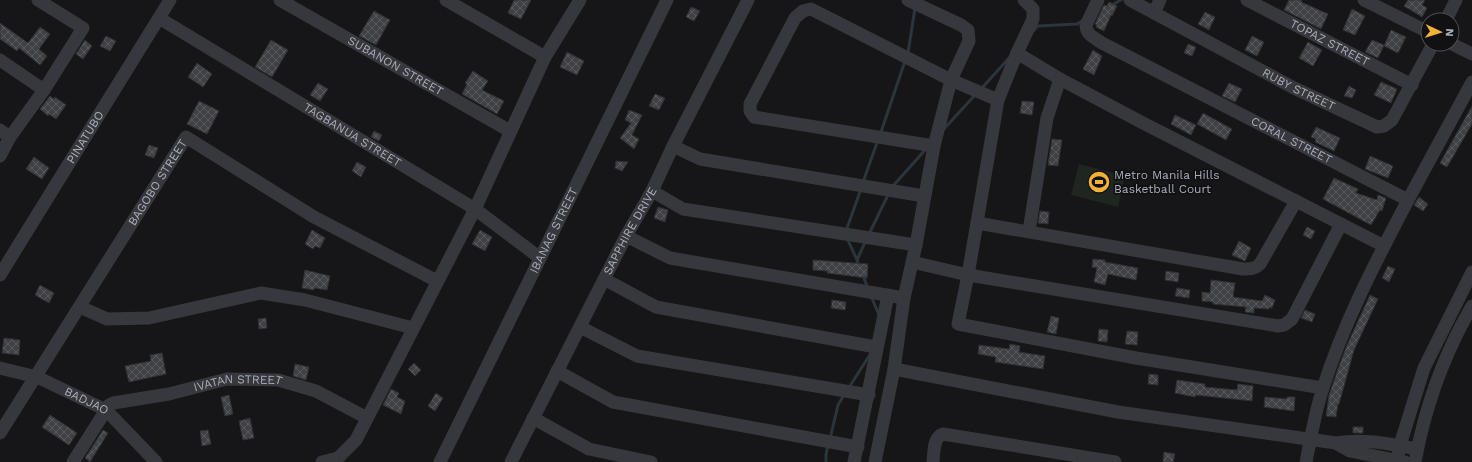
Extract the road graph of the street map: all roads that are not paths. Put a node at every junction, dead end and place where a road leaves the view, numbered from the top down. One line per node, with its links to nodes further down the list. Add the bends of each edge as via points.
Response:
1 (38, 0): 30 (street, via 83,28)
2 (170, 0): 18 (street, PINATUBO)
3 (280, 0): 32 (street, SUBANON STREET)
4 (446, 0): 24 (street)
5 (579, 0): 24 (street)
6 (667, 0): 48 (street, IBANAG STREET)
7 (748, 0): 34 (street, SAPPHIRE DRIVE)
8 (908, 0): 27 (street, via 968,30 969,41)
9 (1024, 0): 22 (street, via 1033,9 1033,19)
10 (1098, 0): 39 (street, CORAL STREET, via 1086,28 1087,32 1102,43)
11 (1130, 0): 16 (street, RUBY STREET)
12 (1160, 0): 16 (street)
13 (1247, 0): 29 (street, TOPAZ STREET)
14 (1364, 0): 19 (street)
15 (1456, 0): 17 (street)
16 (1154, 12): 29 (street, RUBY STREET, via 1294,88 1377,127 1384,126 1392,120)
17 (1450, 12)
18 (159, 18): 41 (street, TAGBANUA STREET); 51 (street, PINATUBO)
19 (1420, 28)
20 (1460, 48): 23 (street)
21 (1429, 52): 29 (street, RUBY STREET)
22 (1017, 53): 26 (street); 31 (street)
23 (1472, 54)
24 (544, 57): 32 (street)
25 (0, 60): 30 (street)
26 (1060, 79): 40 (street); 44 (street, via 1047,118)
27 (951, 80): 31 (street); 35 (street); 35 (street, via 811,9 794,18 750,104 750,111 754,117)
28 (1472, 82): 39 (street)
29 (1412, 85)
30 (44, 90): 33 (street)
31 (998, 100): 42 (street)
32 (510, 131): 41 (street)
33 (5, 133): 36 (street)
34 (673, 146): 37 (street, SAPPHIRE DRIVE); 38 (street, via 700,159)
35 (934, 146): 38 (street)
36 (0, 156)
37 (652, 190): 45 (street, SAPPHIRE DRIVE); 46 (street, via 683,209)
38 (924, 196): 46 (street)
39 (1408, 200): 47 (street)
40 (1296, 201): 43 (street); 44 (street, via 1260,264 1251,269)
41 (475, 209): 48 (street, TAGBANUA STREET); 54 (street)
42 (977, 223): 44 (street); 52 (street)
43 (1341, 224): 47 (street); 52 (street, via 1292,319 1278,326)
44 (1029, 231)
45 (626, 236): 53 (street, SAPPHIRE DRIVE); 55 (street, via 670,258)
46 (916, 245): 49 (street)
47 (1384, 246): 66 (street, via 1350,317)
48 (540, 258): 81 (street, IBANAG STREET)
49 (912, 262): 52 (street); 56 (street)
50 (1472, 272): 74 (street, via 1424,368)
51 (0, 275)
52 (968, 275): 66 (street, via 958,324 1136,358)
53 (604, 279): 59 (street, SAPPHIRE DRIVE); 61 (street, via 656,307)
54 (437, 281): 58 (street, BAGOBO STREET, via 314,217 186,137); 60 (street)
55 (888, 295): 56 (street); 61 (street)
56 (904, 298): 63 (street)
57 (1472, 306): 76 (street, via 1438,375)
58 (80, 307): 60 (street, via 107,319 149,318 261,293 305,300); 65 (street, BAGOBO STREET)
59 (580, 327): 64 (street, SAPPHIRE DRIVE); 67 (street, via 637,356)
60 (413, 328): 69 (street)
61 (876, 347): 67 (street)
62 (0, 368): 65 (street, BADJAO)
63 (894, 369): 72 (street, via 1118,412); 85 (street)
64 (557, 371): 70 (street, SAPPHIRE DRIVE); 75 (street, via 613,402)
65 (37, 377): 68 (street, BADJAO); 71 (street, BAGOBO STREET)
66 (1323, 388): 72 (street)
67 (869, 395): 75 (street)
68 (106, 410): 69 (street, IVATAN STREET, via 113,403 169,394 227,380 278,380 316,391); 78 (street); 79 (street, BADJAO)
69 (367, 418): 80 (street, via 356,440 338,458)
70 (533, 418): 82 (street, SAPPHIRE DRIVE); 83 (street, via 589,449)
71 (0, 433)
72 (1310, 440): 73 (street); 88 (street)
73 (1336, 444): 74 (street, via 1355,441); 77 (street, via 1350,451)
74 (1400, 446): 76 (street); 77 (street)
75 (858, 447): 84 (street)
76 (1417, 449): 89 (street)
77 (1400, 461)
78 (73, 462)
79 (156, 462)
80 (322, 462)
81 (440, 462)
82 (511, 462)
83 (651, 462)
84 (854, 462)
85 (875, 462)
86 (933, 462): 87 (street, via 936,440 939,435 944,434)
87 (1115, 462)
88 (1306, 462)
89 (1415, 462)

